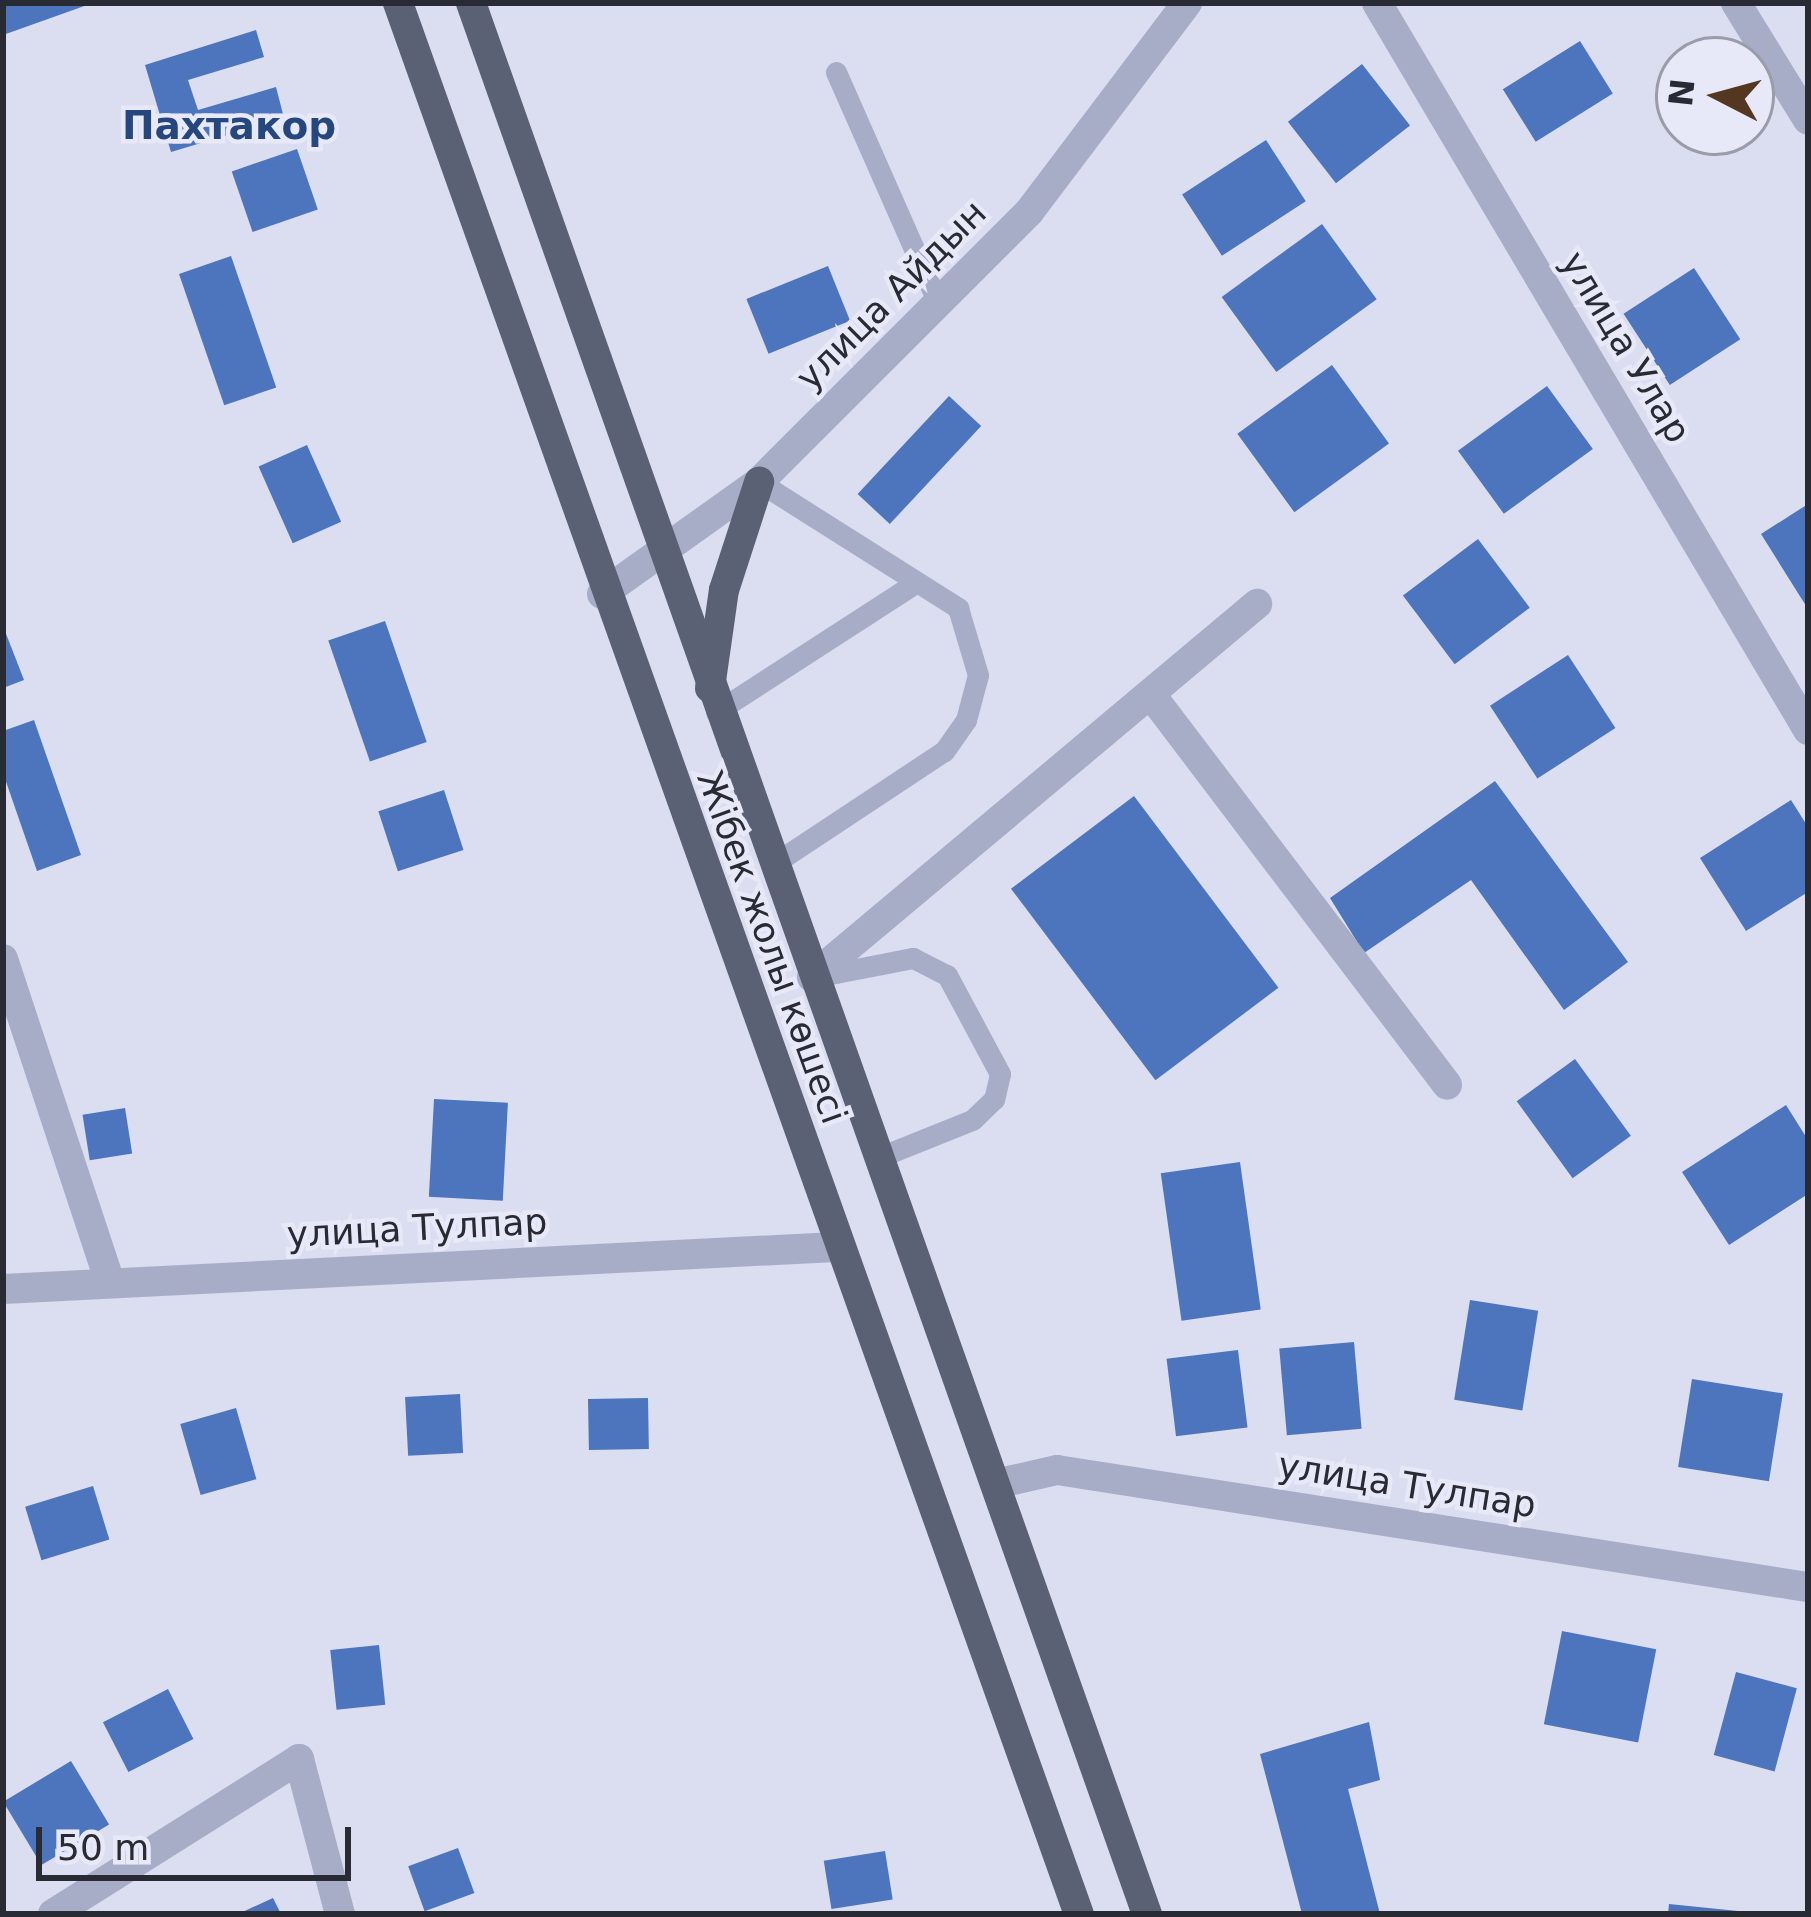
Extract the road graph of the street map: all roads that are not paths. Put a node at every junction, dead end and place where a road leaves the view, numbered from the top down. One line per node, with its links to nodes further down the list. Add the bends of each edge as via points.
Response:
1 (398, 3): 12 (main road, Жібек жолы көшесі)
2 (471, 3): 10 (main road, Жібек жолы көшесі)
3 (1187, 3): 8 (street, улица Айдын, via 1029,212)
4 (1377, 3): 16 (street, улица Улар)
5 (1736, 3): 7 (street)
6 (836, 72): 8 (lane)
7 (1808, 120)
8 (938, 303): 9 (street, улица Айдын)
9 (759, 482): 10 (street, улица Айдын); 11 (lane); 15 (main road, via 724,590)
10 (659, 554): 12 (street, улица Айдын); 15 (main road, Жібек жолы көшесі)
11 (917, 582): 15 (lane); 17 (lane, via 958,608 977,675 966,720 910,781)
12 (602, 594): 22 (main road, Жібек жолы көшесі)
13 (1257, 604): 14 (street)
14 (1152, 696): 19 (street); 20 (street)
15 (713, 703): 17 (main road, Жібек жолы көшесі)
16 (1808, 730)
17 (772, 865): 19 (main road, Жібек жолы көшесі)
18 (3, 959): 23 (street)
19 (812, 977): 21 (main road, Жібек жолы көшесі); 21 (lane, via 913,958 947,975 1000,1074 994,1099 972,1120)
20 (1447, 1085)
21 (878, 1158): 25 (main road, Жібек жолы көшесі)
22 (836, 1247): 23 (street, улица Тулпар); 29 (main road, Жібек жолы көшесі)
23 (110, 1282): 24 (street, улица Тулпар)
24 (3, 1289)
25 (995, 1484): 26 (street, улица Тулпар, via 1057,1470); 30 (main road, Жібек жолы көшесі)
26 (1808, 1587)
27 (53, 1914): 28 (street, via 299,1759)
28 (340, 1914)
29 (1078, 1914)
30 (1147, 1914)

